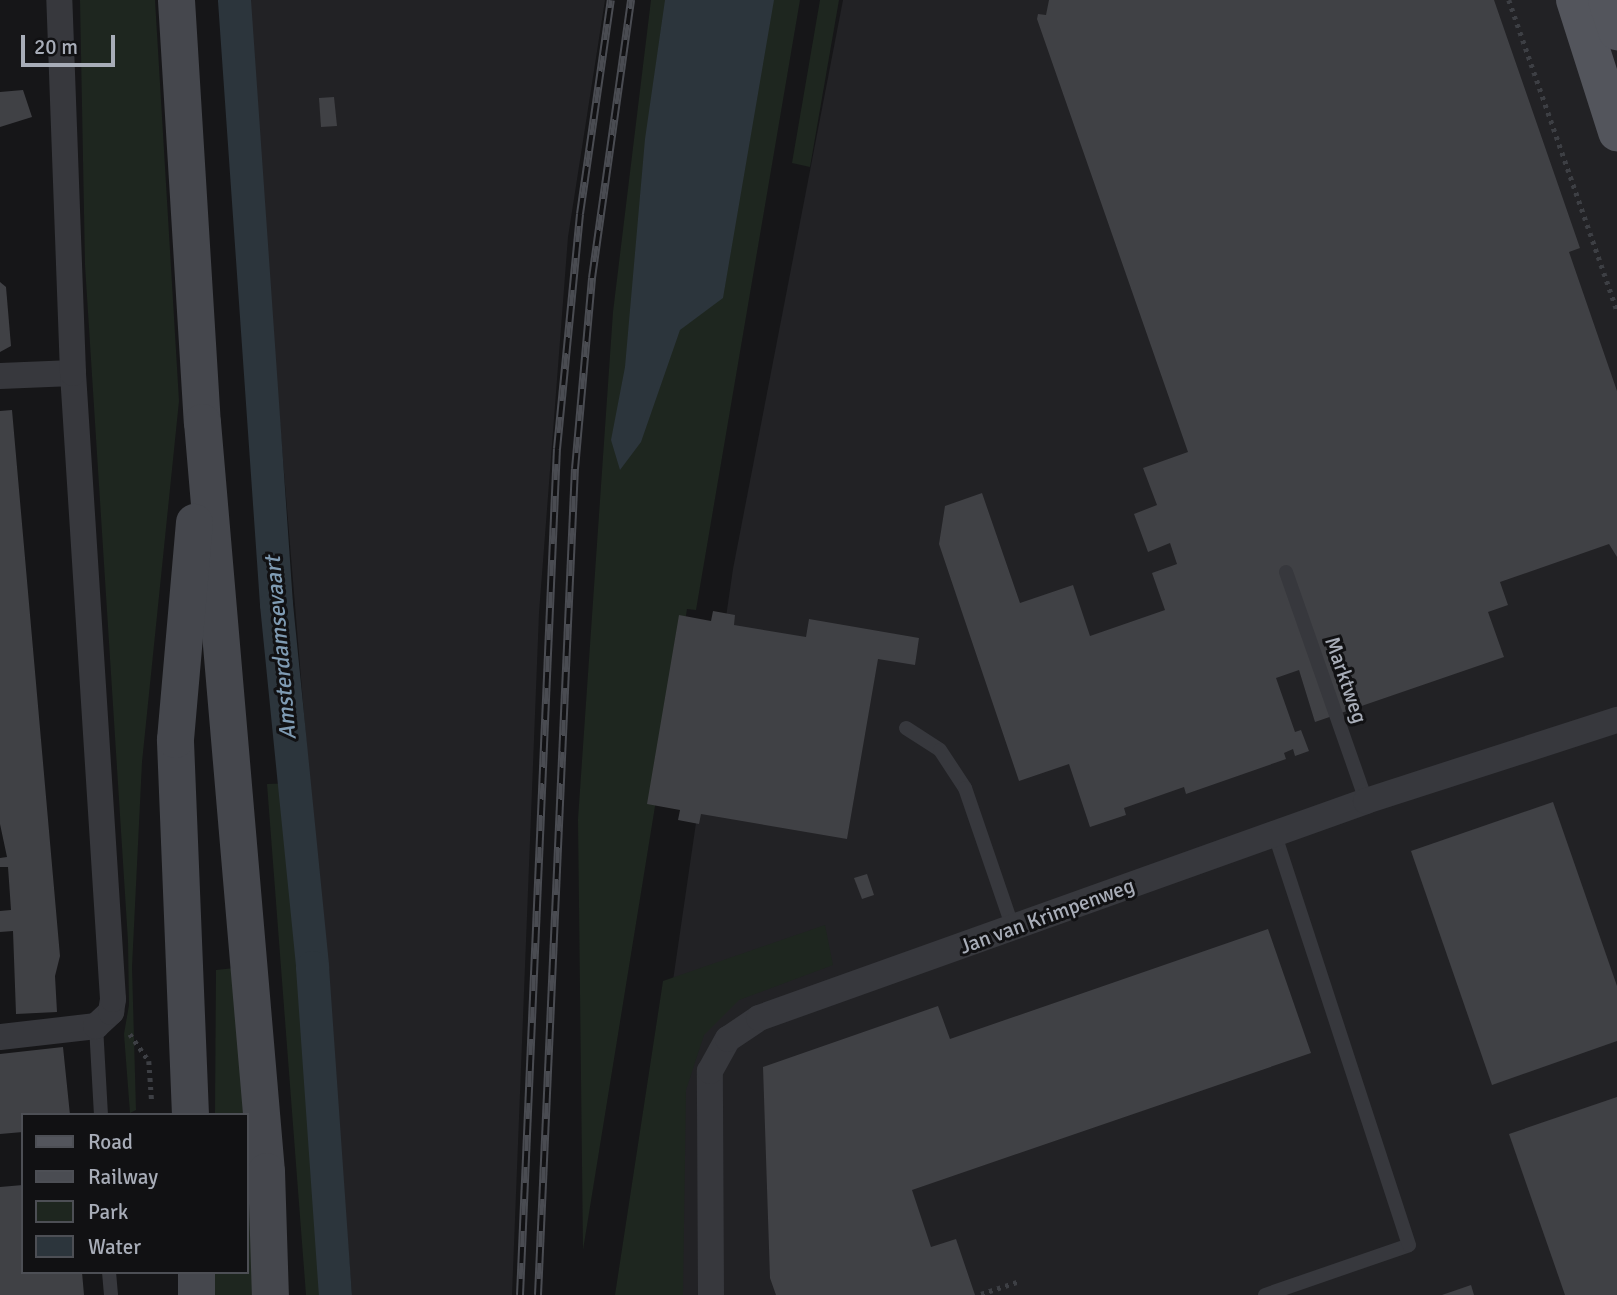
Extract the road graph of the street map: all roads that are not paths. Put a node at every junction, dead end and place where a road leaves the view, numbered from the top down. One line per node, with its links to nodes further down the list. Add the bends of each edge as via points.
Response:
1 (59, 0): 7 (street)
2 (176, 0): 9 (main road)
3 (1574, 0): 6 (main road)
4 (1607, 0): 5 (main road)
5 (1617, 31)
6 (1617, 132)
7 (73, 373): 8 (street); 16 (street)
8 (0, 376)
9 (202, 422): 19 (main road, via 175,739); 24 (main road, via 266,1171)
10 (1286, 572): 13 (lane, Marktweg)
11 (1617, 720): 13 (street, Jan van Krimpenweg)
12 (906, 728): 15 (lane, via 940,750 965,788)
13 (1366, 801): 14 (street, Jan van Krimpenweg)
14 (1275, 835): 15 (street, Jan van Krimpenweg); 26 (lane, via 1409,1245)
15 (1013, 928): 25 (street, Jan van Krimpenweg, via 759,1018 729,1039 710,1071)
16 (104, 1019): 17 (street); 18 (lane)
17 (0, 1037)
18 (101, 1113)
19 (190, 1113)
20 (109, 1274): 22 (lane)
21 (196, 1274): 23 (main road)
22 (111, 1295)
23 (197, 1295)
24 (270, 1295)
25 (711, 1295)
26 (1265, 1295)

